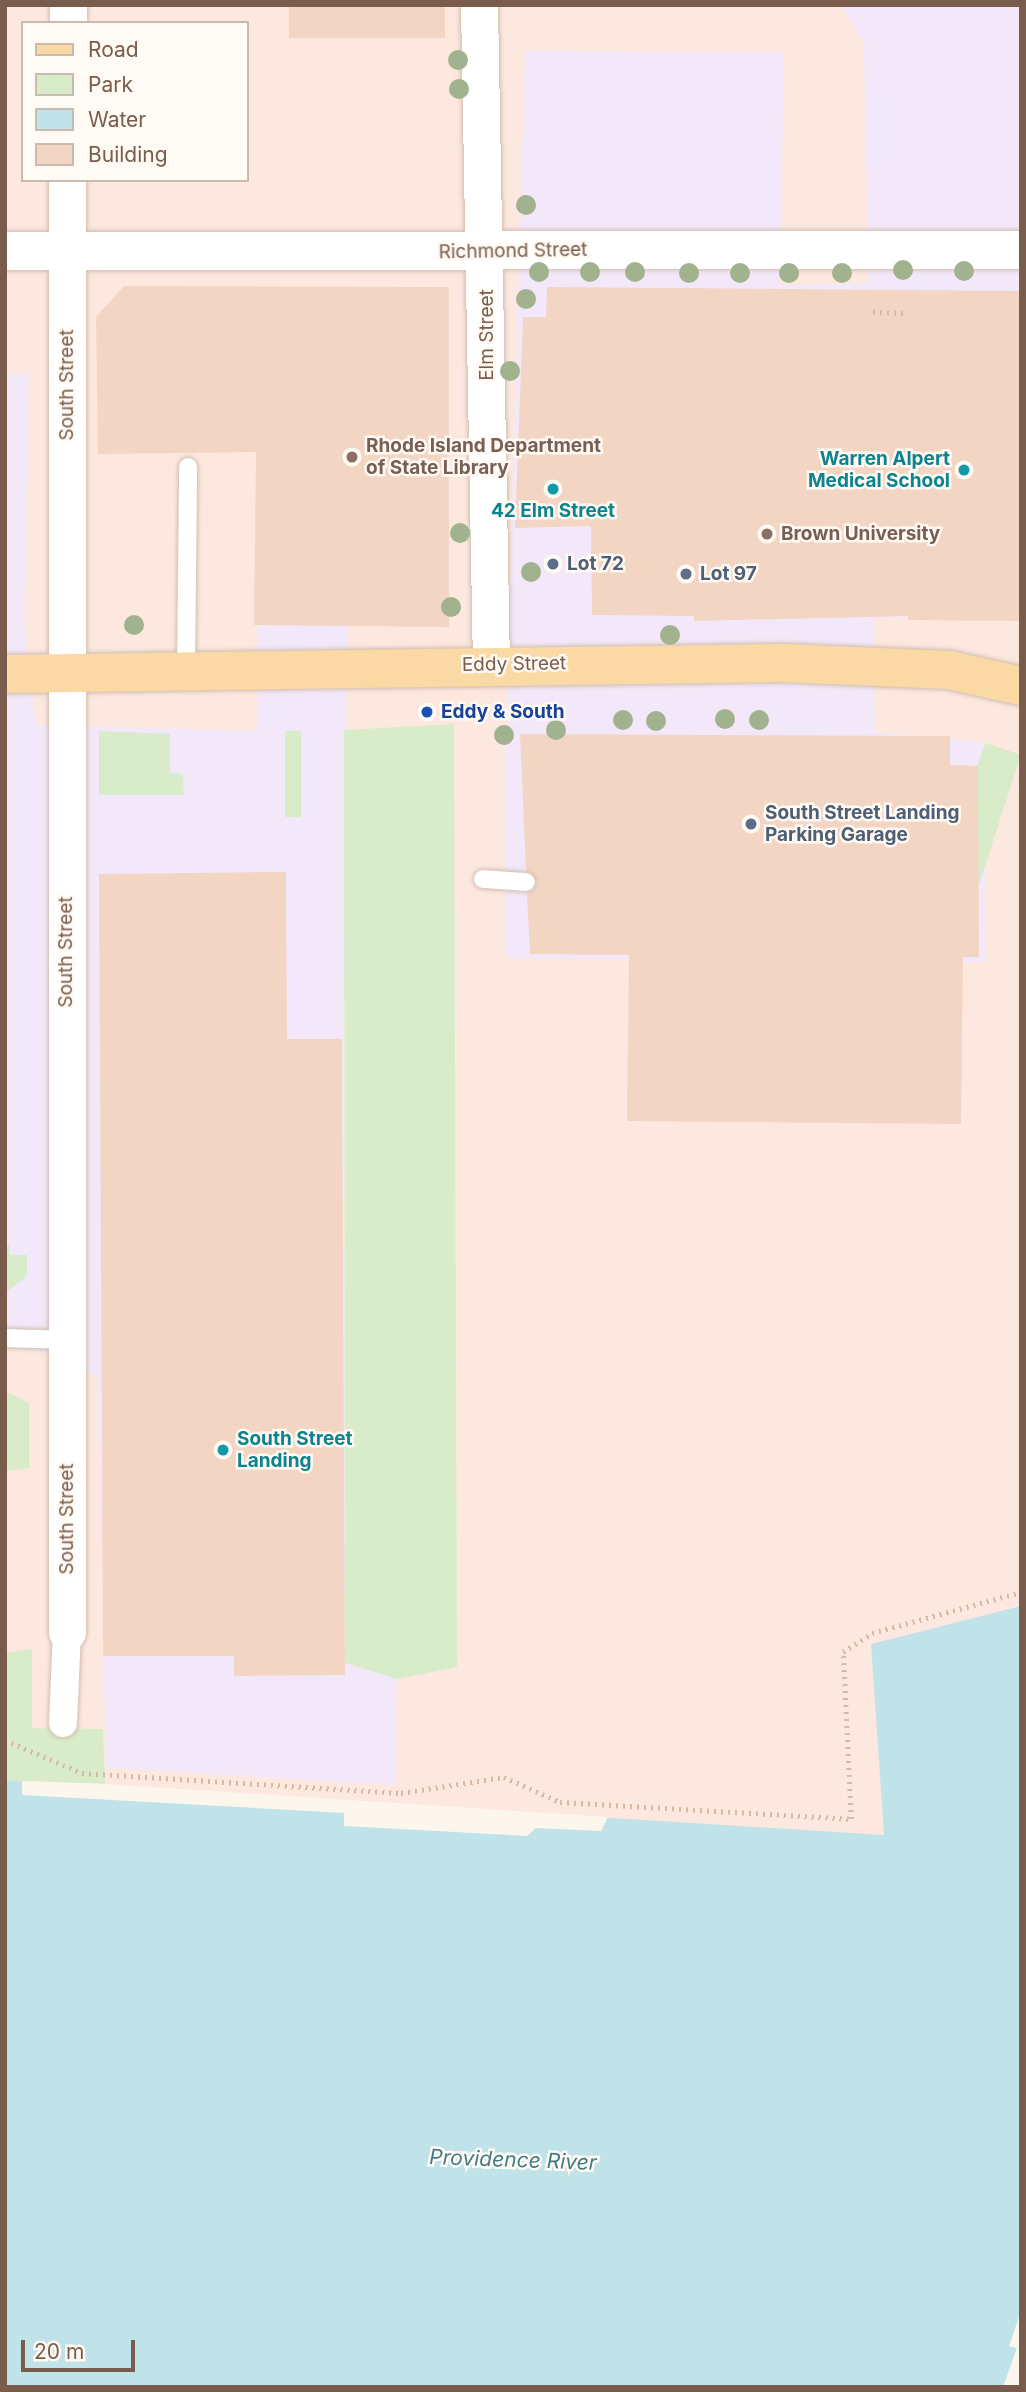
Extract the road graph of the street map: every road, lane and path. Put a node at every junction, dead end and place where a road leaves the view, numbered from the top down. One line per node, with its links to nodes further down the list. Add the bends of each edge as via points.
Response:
1 (479, 5): 6 (street, Elm Street)
2 (67, 182): 5 (street, South Street)
3 (1021, 250): 6 (street, Richmond Street)
4 (5, 251): 5 (street, Richmond Street)
5 (67, 251): 6 (street, Richmond Street); 13 (street, South Street)
6 (487, 252): 10 (street, Elm Street)
7 (873, 312): 8 (path)
8 (905, 313)
9 (188, 467): 11 (lane)
10 (491, 664): 11 (main road, Eddy Street); 14 (main road, Eddy Street, via 897,666 949,670)
11 (186, 671): 13 (main road, Eddy Street)
12 (5, 674): 13 (main road, Eddy Street)
13 (68, 674): 18 (street, South Street)
14 (1021, 686)
15 (483, 879): 16 (lane)
16 (526, 881)
17 (5, 1338): 18 (lane)
18 (68, 1340): 20 (street, South Street)
19 (1021, 1592): 22 (path, via 872,1633 843,1652 852,1819 560,1802 505,1777 401,1793 82,1773)
20 (67, 1632): 21 (street, South Street)
21 (63, 1723)
22 (5, 1740)

